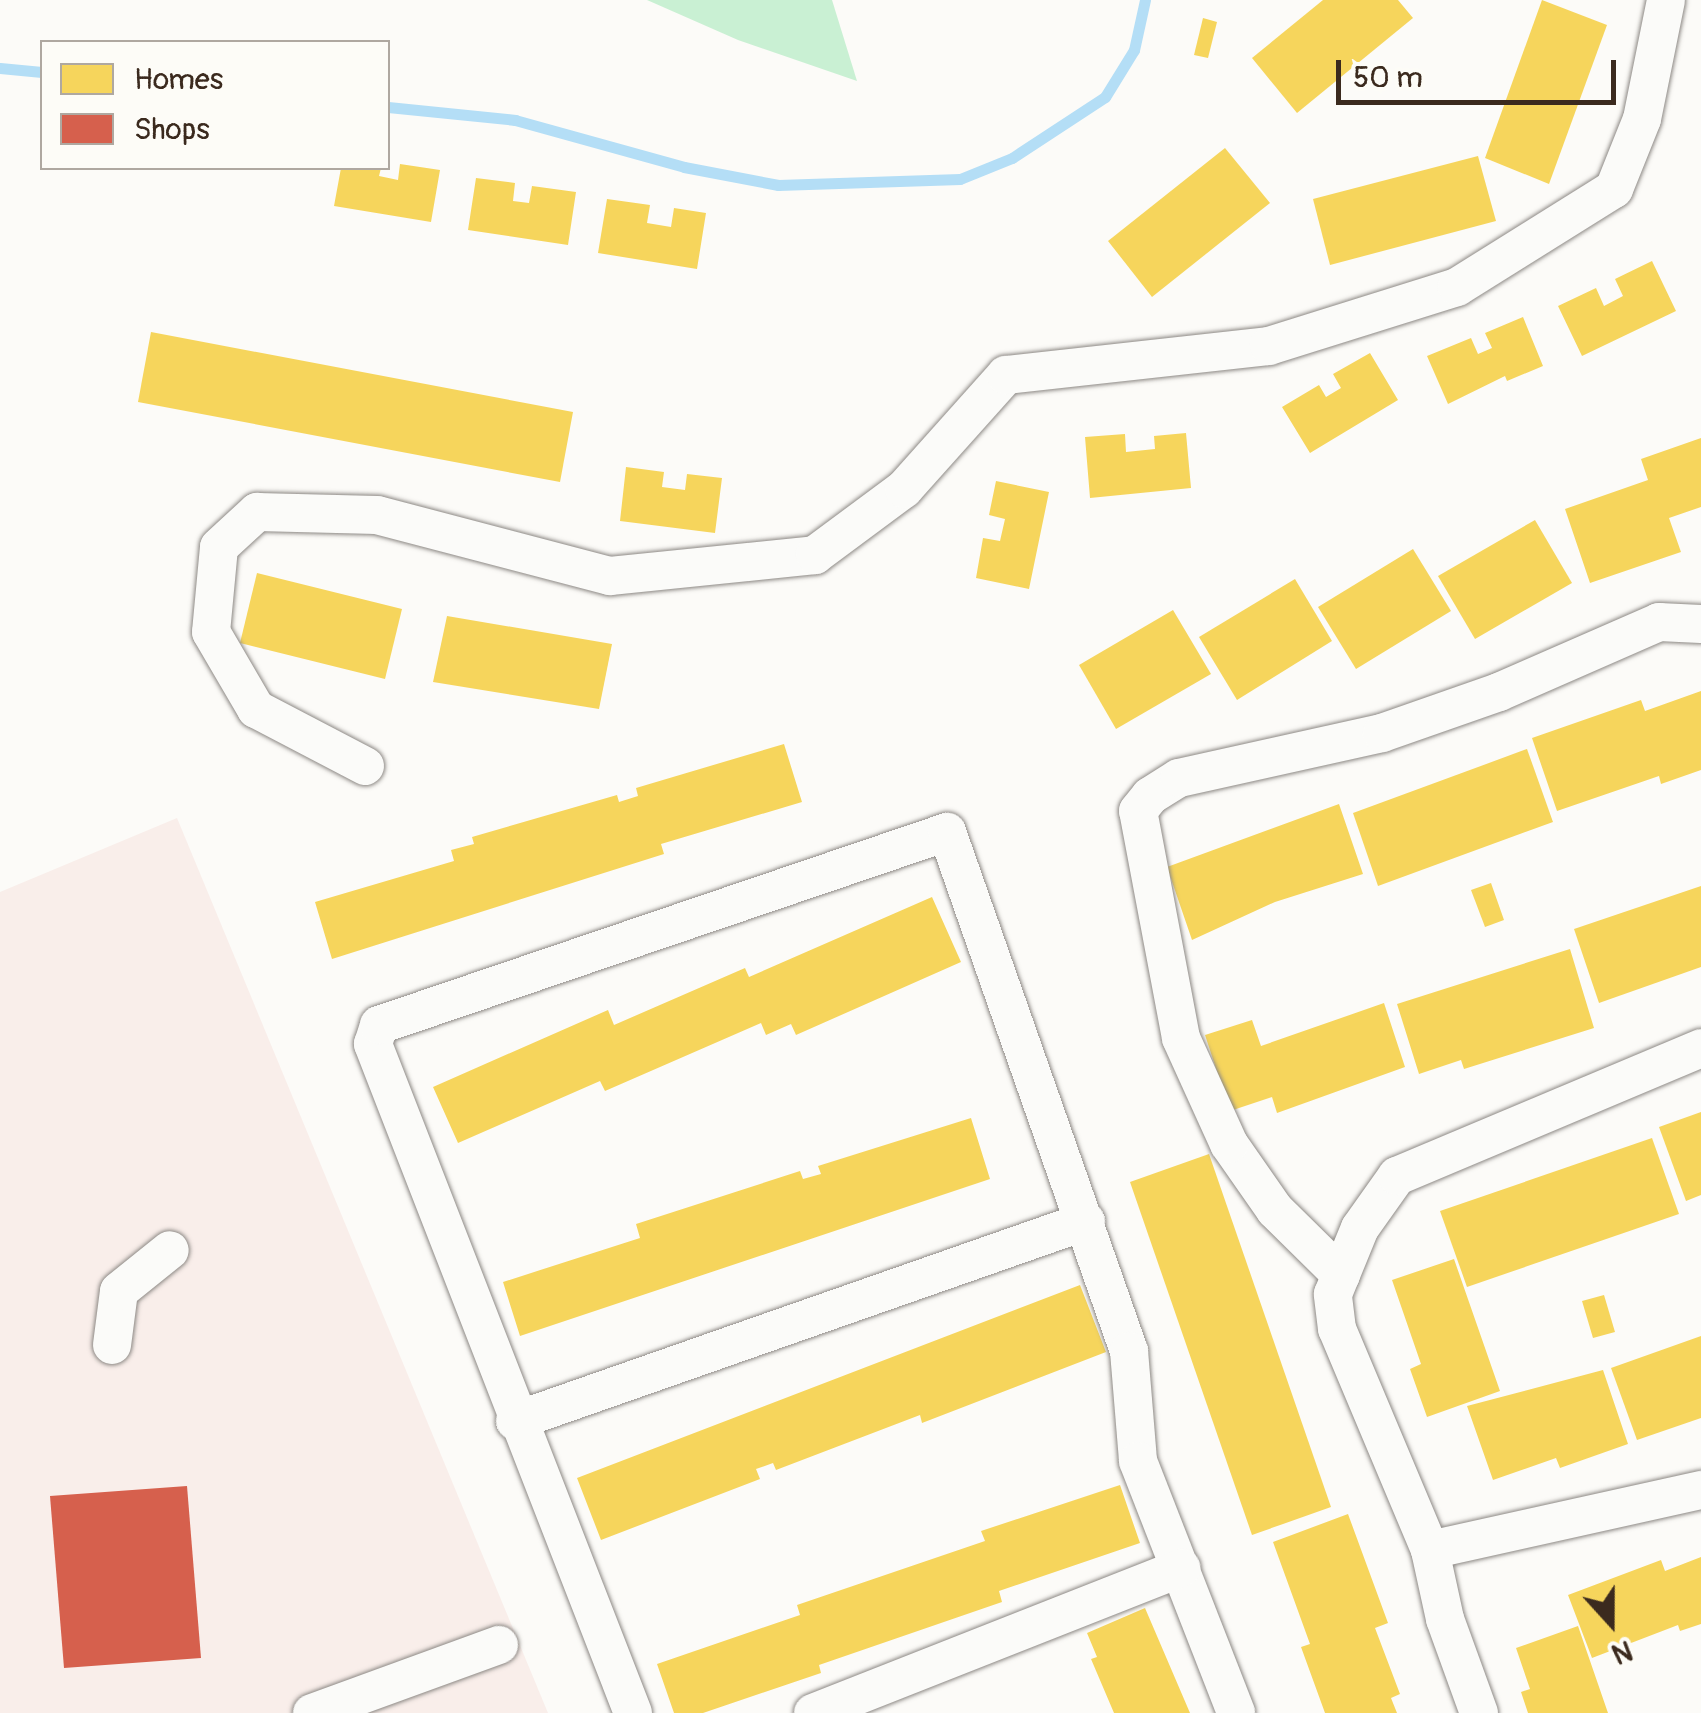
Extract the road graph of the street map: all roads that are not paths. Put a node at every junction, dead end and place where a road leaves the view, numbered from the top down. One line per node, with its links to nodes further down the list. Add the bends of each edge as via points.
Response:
1 (1666, 0): 3 (street, via 1642,119 1614,189 1456,288 1269,346 1006,374 904,489 814,555 610,576 378,516 256,512 219,547 211,632 256,709)
2 (1701, 624): 7 (street, via 1659,622 1498,692 1382,733 1179,778 1138,811 1181,1038 1229,1144 1275,1210)
3 (365, 766)
4 (1701, 1048): 7 (street, via 1397,1176 1360,1228)
5 (1086, 1220): 9 (street); 9 (street, via 948,832 379,1025 373,1044); 12 (street, via 1129,1351 1138,1461)
6 (170, 1250): 8 (street, via 119,1291)
7 (1341, 1275): 11 (street, via 1333,1294 1338,1329)
8 (112, 1345)
9 (516, 1421): 17 (street)
10 (1701, 1490): 11 (street)
11 (1430, 1550): 15 (street, via 1444,1619)
12 (1182, 1568): 14 (street); 19 (street)
13 (499, 1645): 16 (street)
14 (887, 1699): 18 (street)
15 (1477, 1710)
16 (312, 1713)
17 (633, 1713)
18 (812, 1713)
19 (1236, 1713)

